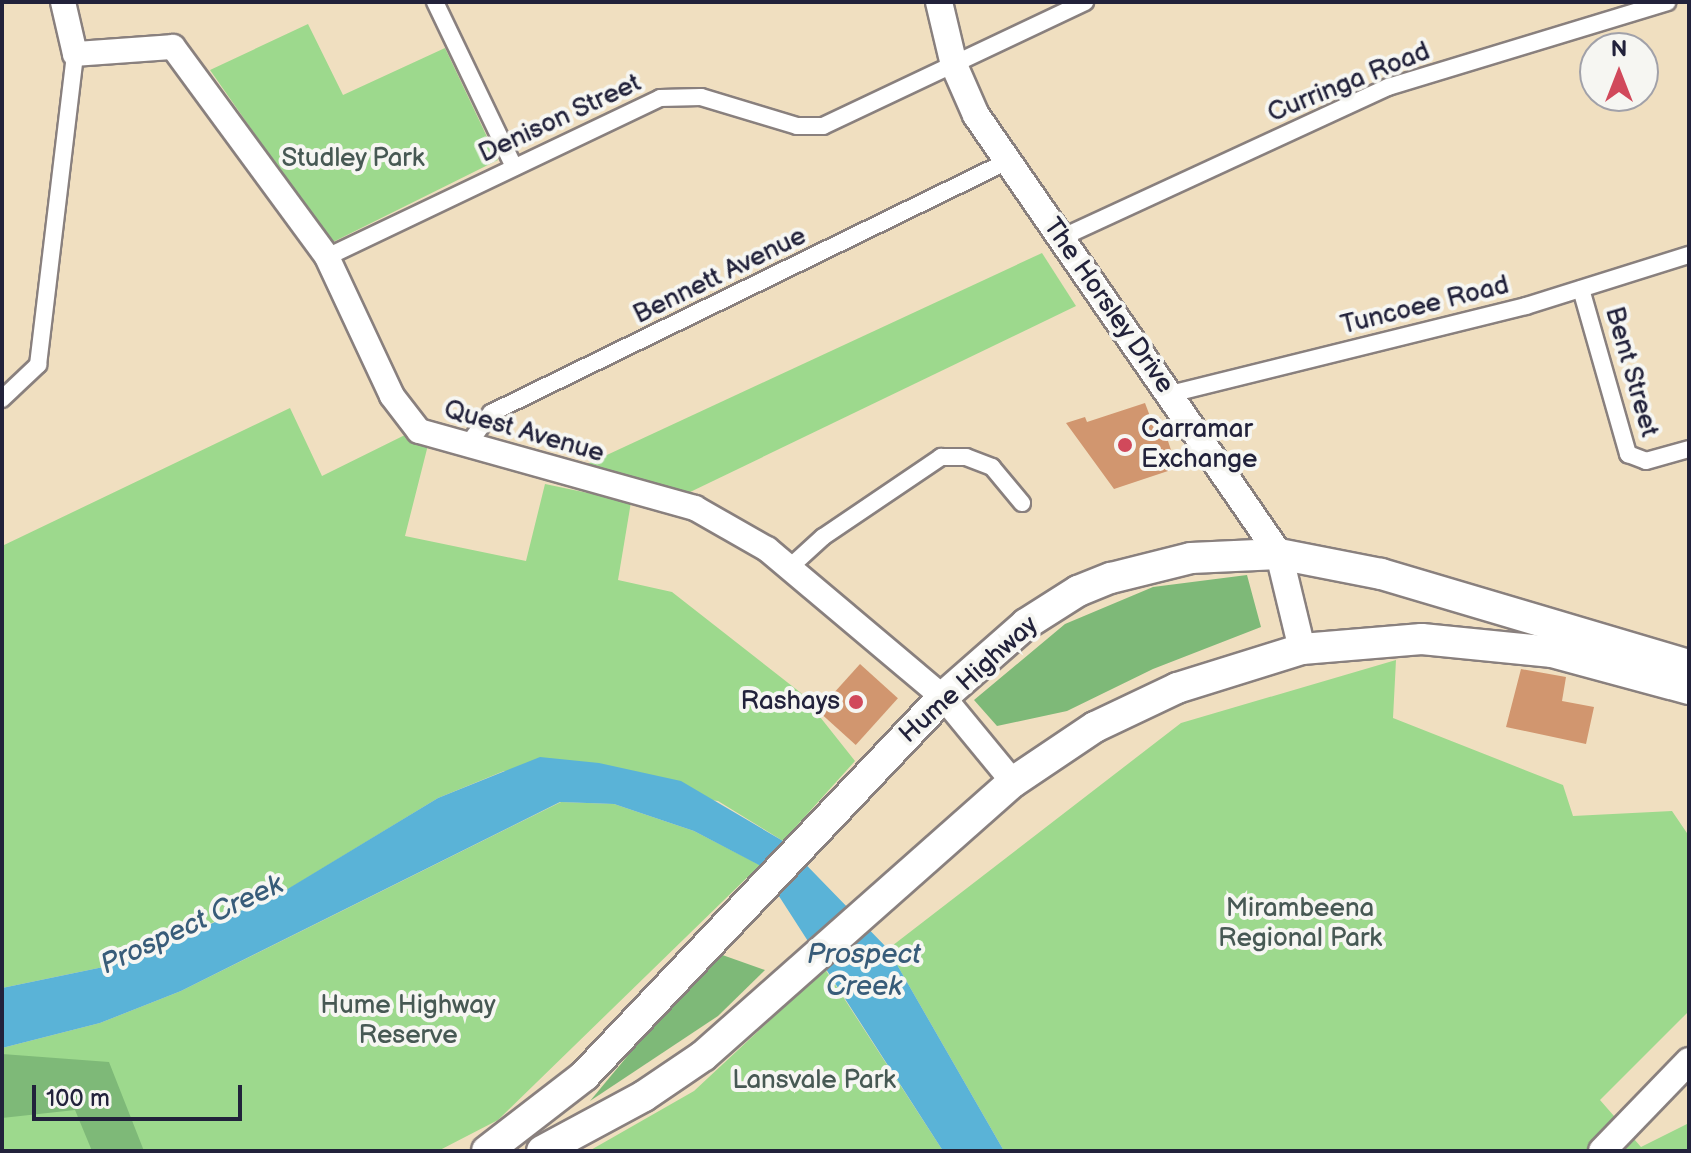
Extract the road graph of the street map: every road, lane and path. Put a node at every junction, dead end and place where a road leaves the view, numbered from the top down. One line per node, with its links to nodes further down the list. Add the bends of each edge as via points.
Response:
1 (63, 2): 6 (street)
2 (435, 2): 9 (street)
3 (939, 2): 7 (main road, The Horsley Drive)
4 (1085, 2): 7 (street, Denison Street)
5 (1667, 2): 10 (street, Curringa Road, via 1388,87)
6 (75, 54): 12 (street, Quest Avenue, via 173,47); 15 (street, via 38,365)
7 (954, 65): 8 (main road, The Horsley Drive, via 976,115); 9 (street, Denison Street, via 823,126 797,126 701,97 660,98)
8 (1008, 161): 10 (main road, The Horsley Drive); 16 (street, Bennett Avenue, via 491,413)
9 (514, 167): 12 (street, Denison Street)
10 (1061, 238): 14 (main road, The Horsley Drive)
11 (1689, 255): 13 (street, Tuncoee Road)
12 (327, 257): 16 (street, Quest Avenue, via 392,396 419,431)
13 (1581, 289): 14 (street, Tuncoee Road); 17 (street, Bent Street, via 1628,454 1646,461)
14 (1170, 394): 19 (main road, The Horsley Drive)
15 (2, 399)
16 (466, 447): 20 (street, Quest Avenue, via 695,508)
17 (1689, 449)
18 (1022, 503): 20 (street, via 992,467 966,457 941,457 823,537)
19 (1279, 554): 21 (main road, The Horsley Drive); 22 (highway, Hume Highway, via 1381,574); 24 (highway, Hume Highway, via 1167,561 1089,587 1026,624)
20 (789, 568): 24 (street, Quest Avenue)
21 (1302, 649): 23 (highway, via 1394,639 1506,645); 25 (highway, via 1222,671 1135,705)
22 (1689, 665)
23 (1689, 689)
24 (943, 697): 25 (street, Quest Avenue); 27 (highway, Hume Highway, via 584,1076)
25 (1013, 782): 28 (highway, via 673,1078)
26 (1686, 1071): 29 (main road)
27 (487, 1151)
28 (542, 1151)
29 (1602, 1151)

